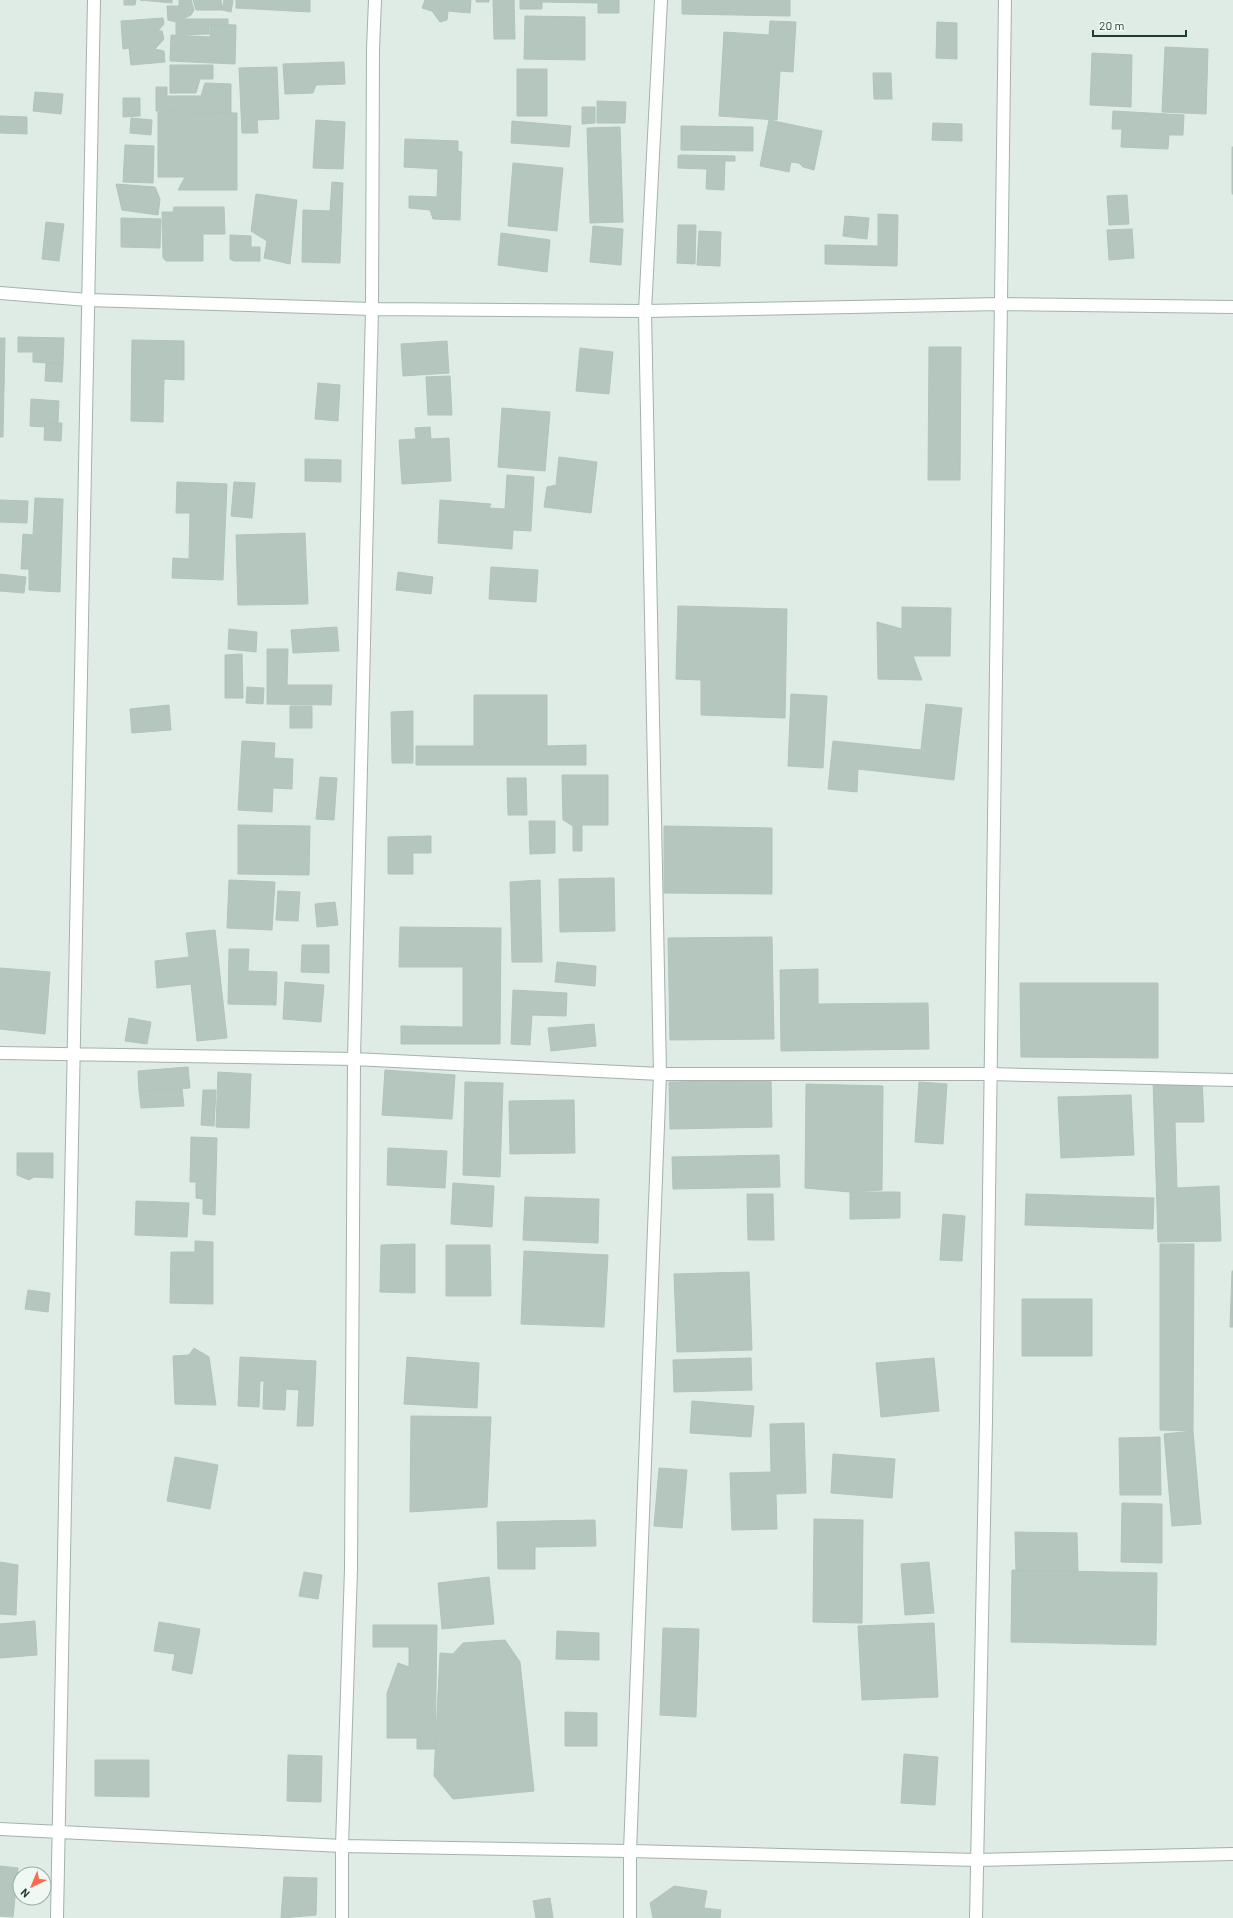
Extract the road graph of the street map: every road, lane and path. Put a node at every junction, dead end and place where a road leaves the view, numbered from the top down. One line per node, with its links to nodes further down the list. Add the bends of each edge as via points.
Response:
1 (94, 0): 6 (street)
2 (375, 0): 9 (street)
3 (661, 0): 10 (street)
4 (1005, 0): 7 (street)
5 (0, 293): 6 (street)
6 (88, 300): 9 (street); 12 (street)
7 (1001, 304): 8 (street); 10 (street); 15 (street)
8 (1233, 307)
9 (372, 310): 10 (street); 13 (street)
10 (645, 311): 14 (street)
11 (0, 1053): 12 (street)
12 (74, 1053): 13 (street); 18 (street)
13 (354, 1059): 14 (street); 19 (street, via 351,1569)
14 (660, 1074): 15 (street); 20 (street)
15 (990, 1074): 16 (street); 22 (street)
16 (1233, 1080)
17 (0, 1828): 18 (street)
18 (57, 1832): 19 (street); 23 (street)
19 (342, 1846): 20 (street); 24 (street)
20 (630, 1851): 22 (street); 25 (street)
21 (1233, 1854): 22 (street)
22 (977, 1860): 26 (street)
23 (56, 1918)
24 (342, 1918)
25 (630, 1918)
26 (976, 1918)

